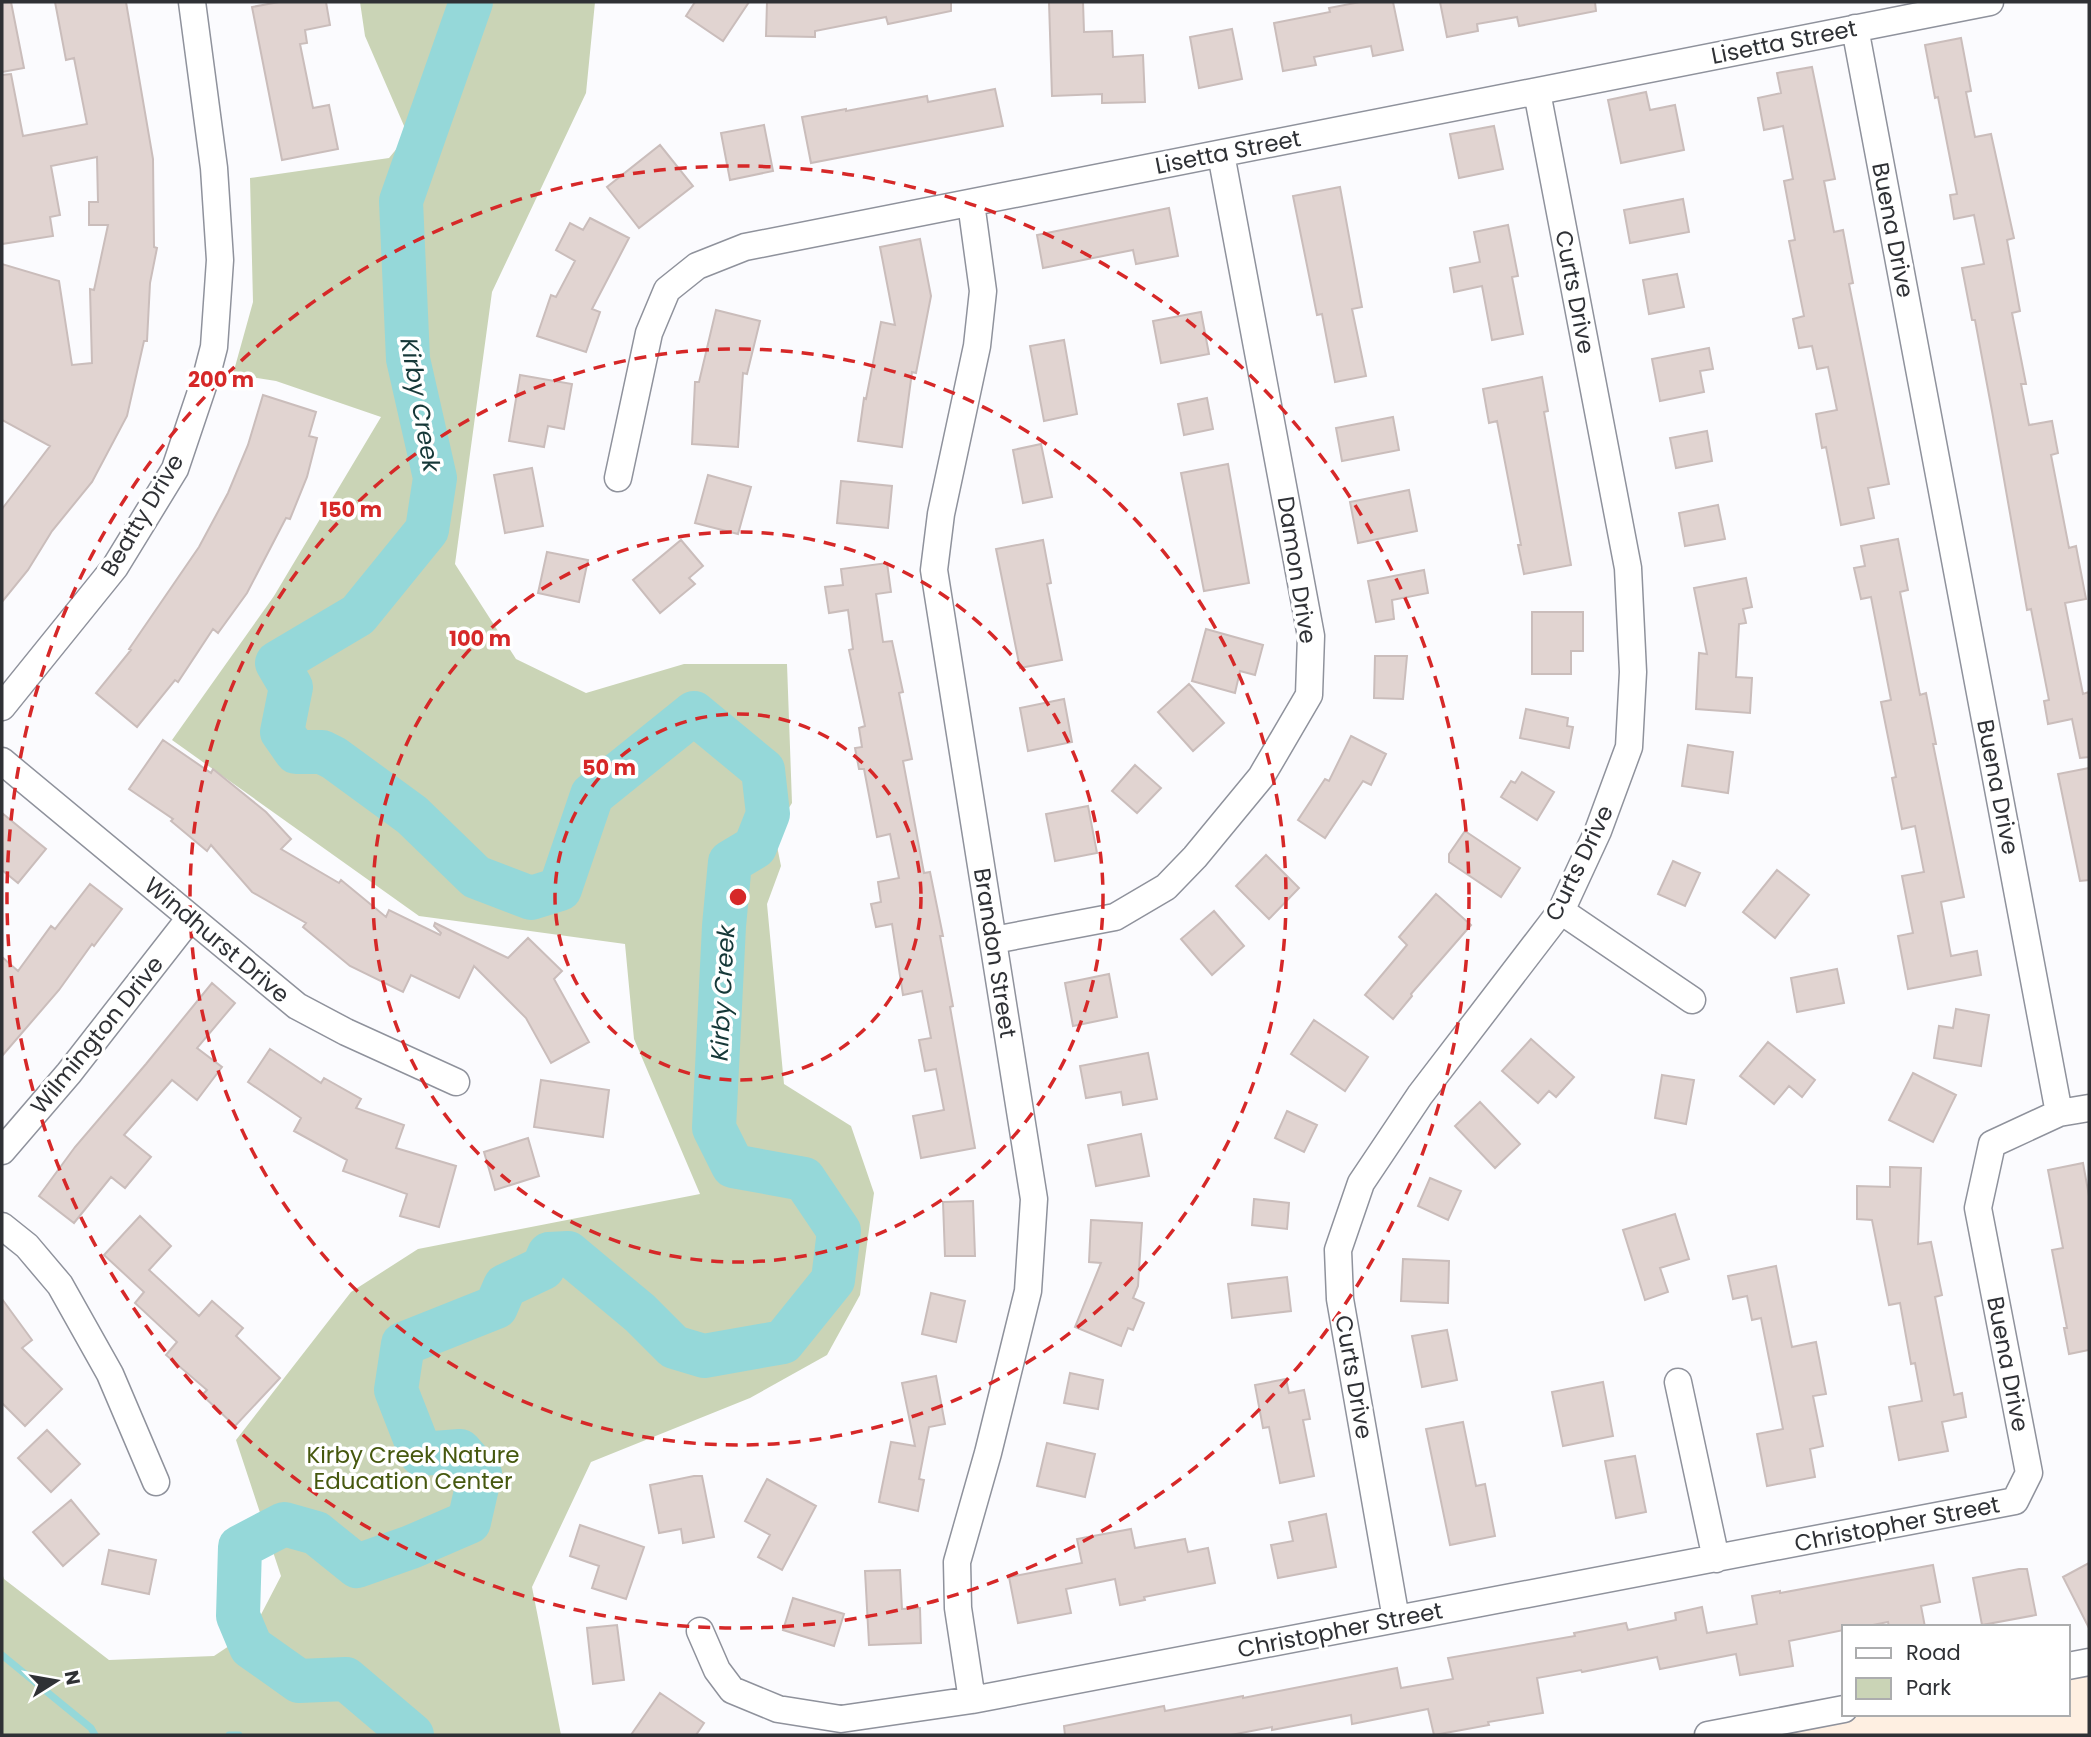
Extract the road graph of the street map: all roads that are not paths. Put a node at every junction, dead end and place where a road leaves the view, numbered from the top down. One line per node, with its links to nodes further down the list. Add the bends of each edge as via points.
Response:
1 (192, 2): 8 (street, Beatty Drive, via 214,168 220,260 214,347 207,374 175,469 115,566)
2 (1990, 2): 3 (street, Lisetta Street)
3 (1855, 28): 4 (street, Lisetta Street); 16 (street, Buena Drive)
4 (1537, 92): 5 (street, Lisetta Street); 10 (street, Curts Drive, via 1628,568 1633,672 1629,747 1598,831)
5 (1221, 154): 6 (street, Lisetta Street); 12 (street, Damon Drive, via 1311,636 1309,695 1261,777 1166,887 1115,917)
6 (971, 203): 7 (street, Lisetta Street, via 746,247 697,266 667,290 649,333); 12 (street, Brandon Street, via 983,291 977,346 934,570)
7 (618, 478)
8 (2, 707)
9 (2, 761): 11 (street, Windhurst Drive)
10 (1561, 911): 13 (street); 23 (street, Curts Drive, via 1420,1095 1361,1183 1338,1250 1340,1299)
11 (190, 918): 14 (street, Windhurst Drive, via 297,1006); 17 (street, Wilmington Drive)
12 (993, 940): 27 (street, Brandon Street, via 1034,1199 1028,1291 957,1562 957,1608)
13 (1692, 1000)
14 (456, 1082)
15 (2089, 1108): 16 (street)
16 (2059, 1113): 21 (street, Buena Drive, via 1992,1144 1978,1208 2029,1473)
17 (2, 1151)
18 (2, 1226): 20 (street, via 27,1246 60,1285 110,1374)
19 (1678, 1382): 22 (street)
20 (156, 1482)
21 (2015, 1501): 22 (street, Christopher Street)
22 (1716, 1559): 23 (street, Christopher Street)
23 (1396, 1619): 27 (street, Christopher Street)
24 (700, 1631): 27 (street, Christopher Street, via 717,1670 732,1690 778,1709 841,1719)
25 (2089, 1662): 26 (street)
26 (2070, 1667)
27 (972, 1700)
28 (1842, 1709): 29 (street)
29 (1713, 1735)

